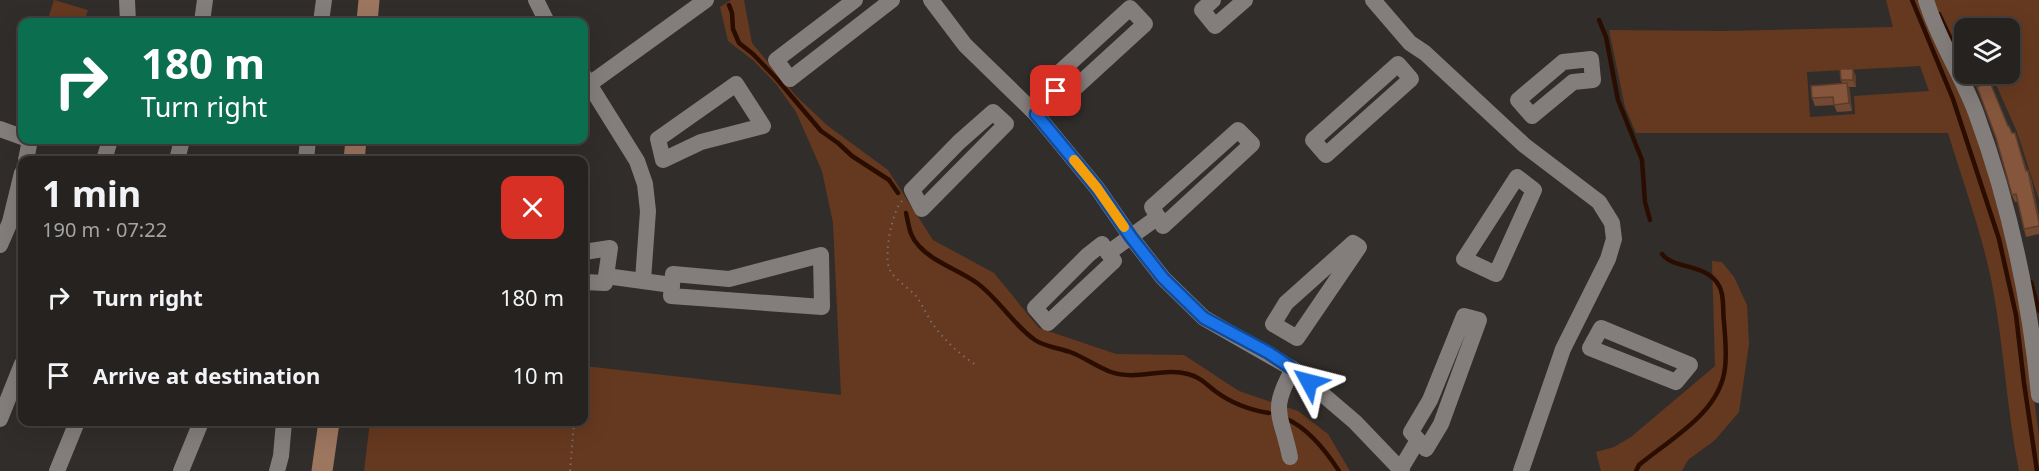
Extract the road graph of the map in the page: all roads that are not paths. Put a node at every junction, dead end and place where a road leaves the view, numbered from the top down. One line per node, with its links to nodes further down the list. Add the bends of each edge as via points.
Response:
1 (127, 0): 14 (street)
2 (205, 0): 15 (street)
3 (324, 0): 16 (street)
4 (369, 0): 17 (main road)
5 (536, 0): 18 (street)
6 (706, 0): 21 (street)
7 (855, 0): 8 (street, via 776,60 790,79)
8 (891, 0)
9 (931, 0): 24 (street, via 965,45)
10 (1213, 0): 11 (street, via 1202,10 1215,26)
11 (1245, 0)
12 (1926, 0): 51 (street, via 1976,114 2004,205 2024,291)
13 (1380, 3): 19 (street, via 1410,43)
14 (128, 18)
15 (203, 18)
16 (322, 18)
17 (367, 18)
18 (545, 18)
19 (1425, 53): 20 (street); 27 (street)
20 (1405, 72): 20 (street, via 1411,79 1326,155 1313,140 1398,64)
21 (588, 82)
22 (588, 86): 32 (street)
23 (1056, 91): 23 (street, via 1048,83 1130,8 1145,24 1064,99); 26 (street)
24 (1020, 101): 26 (street); 35 (street, via 999,117 1006,124 922,209)
25 (1525, 108): 27 (street)
26 (1036, 114): 37 (street, via 1097,188)
27 (1506, 128): 31 (street)
28 (0, 129): 29 (street)
29 (18, 136)
30 (661, 150): 30 (street, via 663,160 701,142 763,126 736,84 658,139); 32 (street)
31 (1543, 160): 33 (street); 45 (street, via 1599,202 1614,231 1608,259)
32 (637, 161): 42 (street, via 648,211)
33 (1525, 184): 33 (street, via 1534,190 1496,274 1464,259 1517,177)
34 (18, 189): 38 (street)
35 (912, 190)
36 (1158, 217): 36 (street, via 1152,207 1238,130 1252,144 1162,226); 37 (street)
37 (1131, 237): 40 (street); 48 (street, via 1163,278 1204,318)
38 (0, 245)
39 (588, 251): 41 (street, via 610,248)
40 (1108, 253): 40 (street, via 1102,244 1035,308 1048,323 1114,261)
41 (606, 276): 42 (street); 43 (street, via 605,284)
42 (643, 280): 44 (street)
43 (588, 282)
44 (672, 285): 44 (street, via 674,274 729,279 821,255 822,307 671,296)
45 (1573, 328): 47 (street); 64 (street)
46 (1284, 331): 46 (street, via 1273,324 1286,303 1353,243 1359,248 1297,338); 48 (street)
47 (1595, 339): 47 (street, via 1601,328 1689,365 1676,382 1590,348)
48 (1269, 353): 49 (street)
49 (1293, 369): 58 (street, via 1279,399 1278,412); 59 (street, via 1355,422)
50 (18, 374): 52 (street)
51 (2039, 395)
52 (0, 418)
53 (76, 426): 60 (street)
54 (199, 426): 61 (street)
55 (284, 426): 62 (street)
56 (328, 426): 63 (main road)
57 (1418, 440): 57 (street, via 1411,432 1430,400 1464,316 1479,320 1441,424 1426,449); 59 (street)
58 (1290, 457)
59 (1401, 470)
60 (57, 471)
61 (181, 471)
62 (277, 471)
63 (322, 471)
64 (1521, 471)

